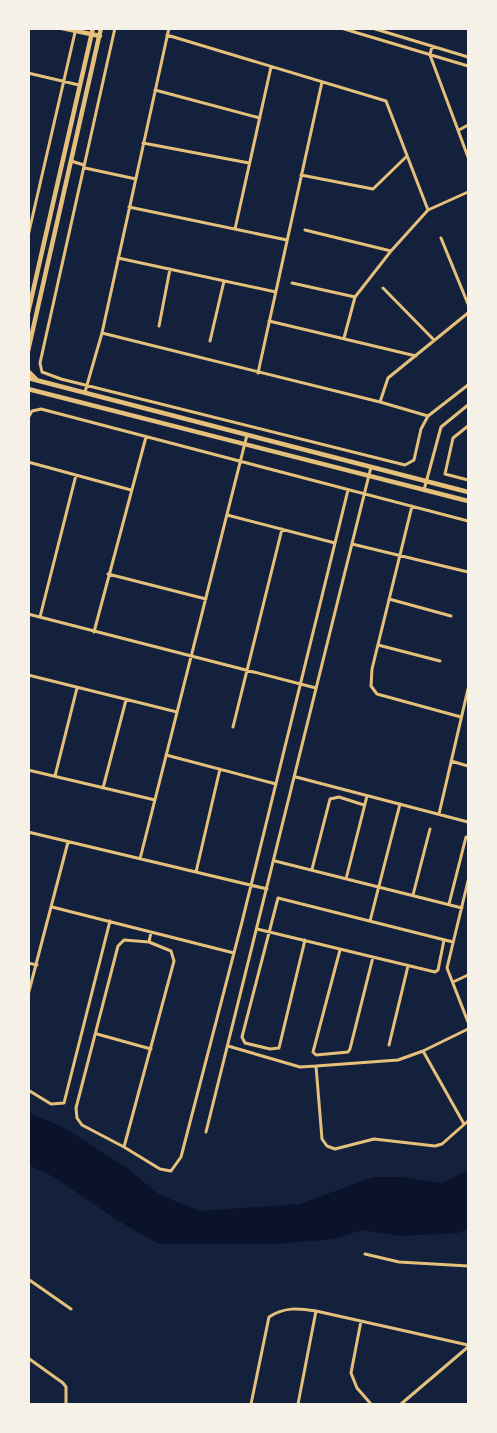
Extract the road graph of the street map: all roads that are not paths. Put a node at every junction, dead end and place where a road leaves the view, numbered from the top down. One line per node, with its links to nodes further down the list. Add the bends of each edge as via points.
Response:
1 (62, 28): 8 (main road)
2 (93, 28): 9 (main road)
3 (101, 28): 11 (main road)
4 (115, 28): 30 (street)
5 (169, 28): 10 (street)
6 (341, 28): 13 (street)
7 (372, 28): 12 (street)
8 (75, 30): 9 (main road); 18 (street)
9 (92, 35): 11 (main road); 20 (main road)
10 (167, 35): 15 (street); 21 (street)
11 (100, 36): 28 (main road)
12 (432, 46): 13 (street); 14 (street)
13 (430, 55): 16 (street); 24 (street)
14 (468, 57)
15 (272, 66): 19 (street); 22 (street)
16 (468, 66)
17 (28, 73): 18 (street)
18 (64, 81): 20 (street); 38 (street)
19 (322, 81): 26 (street, via 386,101); 31 (street)
20 (80, 85): 50 (main road)
21 (155, 90): 22 (street); 25 (street)
22 (260, 117): 29 (street)
23 (468, 126): 24 (street)
24 (459, 130): 27 (street)
25 (143, 143): 29 (street); 32 (street)
26 (407, 156): 31 (street, via 373,189); 35 (street)
27 (468, 157)
28 (71, 161): 30 (street); 58 (main road)
29 (249, 164): 36 (street)
30 (84, 166): 32 (street); 65 (street, via 40,368 45,375)
31 (302, 175): 40 (street)
32 (136, 178): 34 (street)
33 (468, 192): 35 (street)
34 (129, 207): 36 (street); 42 (street)
35 (428, 210): 41 (street)
36 (235, 229): 40 (street)
37 (305, 230): 41 (street)
38 (28, 236)
39 (441, 238): 49 (street)
40 (287, 240): 47 (street)
41 (391, 251): 48 (street)
42 (118, 258): 43 (street); 54 (street)
43 (170, 269): 44 (street); 53 (street)
44 (224, 281): 47 (street); 57 (street)
45 (292, 283): 48 (street)
46 (383, 288): 56 (street)
47 (276, 292): 52 (street)
48 (355, 297): 55 (street)
49 (468, 304)
50 (28, 313)
51 (468, 313): 56 (street)
52 (269, 321): 55 (street); 61 (street)
53 (159, 326)
54 (102, 333): 61 (street); 65 (street)
55 (344, 338): 59 (street)
56 (434, 340): 59 (street)
57 (210, 341)
58 (29, 351)
59 (416, 356): 68 (street, via 388,378)
60 (28, 371): 63 (main road)
61 (258, 373): 68 (street)
62 (28, 378): 63 (main road)
63 (40, 382): 67 (main road)
64 (468, 385): 70 (street)
65 (87, 386): 67 (street); 70 (street, via 405,465 414,459)
66 (28, 390): 75 (main road)
67 (85, 394): 73 (main road)
68 (380, 402): 70 (street)
69 (468, 405): 81 (street, via 441,428)
70 (428, 416)
71 (28, 418): 74 (street, via 35,410)
72 (468, 426): 82 (street, via 453,438 444,474)
73 (247, 435): 75 (street); 78 (main road)
74 (146, 436): 77 (street); 83 (street)
75 (244, 444): 77 (street); 80 (main road)
76 (28, 462): 79 (street)
77 (240, 462): 84 (street); 90 (street)
78 (371, 466): 80 (street); 81 (main road)
79 (76, 475): 83 (street); 102 (street)
80 (369, 476): 85 (main road); 87 (street)
81 (427, 480): 85 (street); 86 (main road)
82 (468, 480)
83 (132, 490): 97 (street)
84 (348, 490): 87 (street); 93 (street)
85 (424, 490): 88 (main road)
86 (468, 492)
87 (365, 494): 89 (street); 94 (street)
88 (468, 501)
89 (412, 506): 91 (street); 95 (street)
90 (227, 514): 92 (street); 98 (street)
91 (468, 520)
92 (282, 529): 93 (street); 107 (street)
93 (334, 543): 109 (street)
94 (352, 544): 95 (street); 111 (street)
95 (399, 555): 96 (street); 99 (street)
96 (468, 572)
97 (108, 574): 98 (street); 103 (street)
98 (206, 599): 105 (street)
99 (389, 599): 101 (street); 104 (street)
100 (28, 614): 102 (street)
101 (451, 616)
102 (40, 617): 103 (street)
103 (94, 632): 105 (street)
104 (378, 645): 106 (street); 115 (street, via 370,680 377,694)
105 (191, 657): 107 (street); 114 (street)
106 (440, 661)
107 (247, 671): 109 (street); 116 (street)
108 (28, 675): 110 (street)
109 (300, 684): 111 (street); 124 (street)
110 (77, 687): 113 (street); 122 (street)
111 (316, 688): 123 (street)
112 (468, 689): 115 (street)
113 (126, 699): 114 (street); 125 (street)
114 (177, 712): 117 (street)
115 (461, 717): 118 (street)
116 (233, 727)
117 (166, 755): 120 (street); 127 (street)
118 (451, 761): 119 (street); 130 (street)
119 (468, 766)
120 (220, 769): 124 (street); 139 (street)
121 (28, 770): 122 (street)
122 (55, 776): 125 (street)
123 (296, 777): 126 (street); 137 (street)
124 (276, 784): 142 (street)
125 (103, 788): 127 (street)
126 (367, 796): 128 (street); 129 (street)
127 (155, 800): 136 (street)
128 (400, 804): 130 (street); 143 (street)
129 (364, 805): 138 (street, via 339,797 330,799); 140 (street)
130 (439, 814): 131 (street)
131 (468, 822)
132 (430, 829): 145 (street)
133 (28, 832): 135 (street)
134 (466, 837): 146 (street)
135 (68, 842): 136 (street); 147 (street)
136 (140, 859): 139 (street)
137 (275, 861): 138 (street); 144 (street)
138 (312, 870): 140 (street)
139 (196, 872): 142 (street)
140 (346, 879): 143 (street)
141 (468, 881): 148 (street)
142 (251, 885): 144 (street); 159 (street)
143 (380, 887): 145 (street); 150 (street)
144 (267, 889): 151 (street)
145 (413, 895): 146 (street)
146 (449, 904): 148 (street)
147 (52, 908): 149 (street); 162 (street)
148 (462, 908): 157 (street)
149 (110, 921): 152 (street); 175 (street, via 64,1103 51,1104)
150 (370, 921): 153 (street, via 278,898); 155 (street)
151 (257, 929): 153 (street); 171 (street)
152 (151, 932): 156 (street); 159 (street)
153 (270, 932): 154 (street); 154 (street, via 242,1037 245,1043 270,1049 279,1048)
154 (305, 940): 158 (street)
155 (444, 940): 157 (street); 163 (street, via 438,970)
156 (149, 942): 169 (street, via 124,939 118,946); 172 (street, via 171,951 174,961)
157 (453, 942): 165 (street, via 447,968)
158 (340, 950): 160 (street); 160 (street, via 316,1055 350,1049)
159 (234, 953): 179 (street, via 182,1157 171,1171 160,1169)
160 (373, 957): 163 (street)
161 (28, 963): 162 (street)
162 (36, 965): 166 (street)
163 (408, 966): 170 (street)
164 (468, 975): 165 (street)
165 (453, 982): 167 (street)
166 (28, 995)
167 (468, 1022)
168 (468, 1029): 173 (street)
169 (97, 1034): 172 (street); 179 (street, via 76,1108 77,1118 82,1125)
170 (389, 1045)
171 (228, 1046): 174 (street, via 300,1067); 178 (street)
172 (151, 1049): 179 (street)
173 (423, 1051): 174 (street, via 398,1060); 177 (street)
174 (316, 1066): 177 (street, via 322,1139 334,1149 374,1139 435,1146)
175 (28, 1090)
176 (468, 1121): 177 (street)
177 (464, 1124)
178 (206, 1132)
179 (124, 1147)
180 (365, 1254): 181 (street, via 399,1262)
181 (468, 1266)
182 (28, 1279): 183 (street)
183 (71, 1310)
184 (316, 1311): 185 (street); 189 (street, via 295,1308 268,1317); 190 (street)
185 (361, 1321): 186 (street); 191 (street, via 351,1373 357,1388)
186 (468, 1346): 192 (street)
187 (28, 1358): 188 (street, via 63,1383)
188 (66, 1404)
189 (251, 1404)
190 (298, 1404)
191 (371, 1404)
192 (401, 1404)

